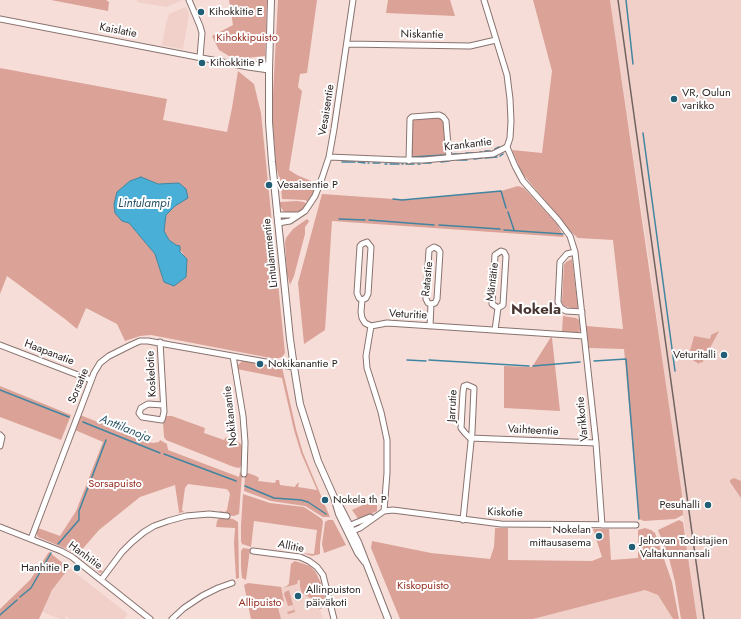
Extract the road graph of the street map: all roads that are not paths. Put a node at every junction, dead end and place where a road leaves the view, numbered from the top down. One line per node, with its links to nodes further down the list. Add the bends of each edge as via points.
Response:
1 (189, 0): 8 (street, via 202,33)
2 (271, 0): 9 (street, Lintulammentie)
3 (353, 0): 7 (street, Vesaisentie)
4 (484, 0): 6 (street, Krankantie)
5 (0, 19): 8 (street, Kaislatie)
6 (496, 40): 7 (street, Niskantie, via 470,46); 10 (street, Krankantie, via 510,99 510,138)
7 (347, 44): 11 (street, Vesaisentie)
8 (200, 57): 9 (street, Kaislatie, via 248,67)
9 (269, 67): 14 (street, Lintulammentie, via 269,122)
10 (507, 147): 12 (street, Krankantie, via 493,154); 17 (street, Varikkotie, via 523,181 570,236)
11 (329, 157): 13 (street, Krankantie); 15 (street, Vesaisentie, via 315,196 305,211)
12 (449, 158): 13 (street, Krankantie); 13 (street, via 446,121 443,117 412,117)
13 (409, 161)
14 (278, 215): 15 (street); 16 (street, Lintulammentie)
15 (299, 215): 16 (street, Vesaisentie, via 290,221)
16 (278, 223): 29 (street, Lintulammentie)
17 (575, 252): 21 (street, Varikkotie); 21 (street, via 567,254 560,262 558,302 566,311)
18 (362, 300): 18 (street, via 357,293 360,246 366,242 371,247 368,294); 22 (street, via 362,318)
19 (431, 304): 19 (street, Ratastie, via 426,300 429,250 434,247 440,252 437,299); 23 (street, Ratastie)
20 (498, 308): 20 (street, Mäntätie, via 492,304 495,255 501,250 506,256 503,305); 24 (street, Mäntätie)
21 (582, 312): 25 (street, Varikkotie)
22 (371, 326): 23 (street, Veturitie, via 387,323); 37 (street, via 366,356 367,368 387,440)
23 (430, 326): 24 (street, Veturitie)
24 (495, 330): 25 (street, Veturitie)
25 (584, 336): 34 (street, Varikkotie)
26 (160, 342): 28 (street, Sorsatie); 30 (street, Sorsatie, via 140,341 109,356 100,363); 31 (street, Koskelotie)
27 (0, 345): 30 (street, Haapanatie)
28 (233, 356): 29 (street, Sorsatie); 36 (street, Nokikanantie, via 243,416)
29 (294, 367): 43 (street, Lintulammentie, via 309,436)
30 (91, 380): 44 (street, Sorsatie)
31 (163, 405): 31 (street, Koskelotie, via 148,404 141,408 139,413 142,417 162,420)
32 (0, 435): 35 (street)
33 (470, 438): 33 (street, Jarrutie, via 474,388 467,385 464,386 463,392 461,428); 34 (street, Vaihteentie); 39 (street, Jarrutie)
34 (596, 444): 40 (street, Varikkotie)
35 (0, 446)
36 (244, 474)
37 (384, 511): 39 (street, Kiskotie, via 412,512); 43 (street, via 360,528)
38 (227, 516): 46 (street, via 186,516 154,526 128,546)
39 (463, 520): 40 (street, Kiskotie, via 501,524)
40 (602, 525): 41 (street, Kiskotie)
41 (636, 525)
42 (0, 527): 44 (street, Hanhitie)
43 (349, 529): 51 (street, Lintulammentie, via 358,542)
44 (31, 538): 46 (street, Hanhitie, via 72,557)
45 (253, 551): 50 (street, Allitie, via 300,557 317,567 323,575)
46 (101, 580): 48 (street, Hanhitie)
47 (232, 583): 49 (street, via 202,596)
48 (150, 619)
49 (172, 619)
50 (334, 619)
51 (388, 619)

